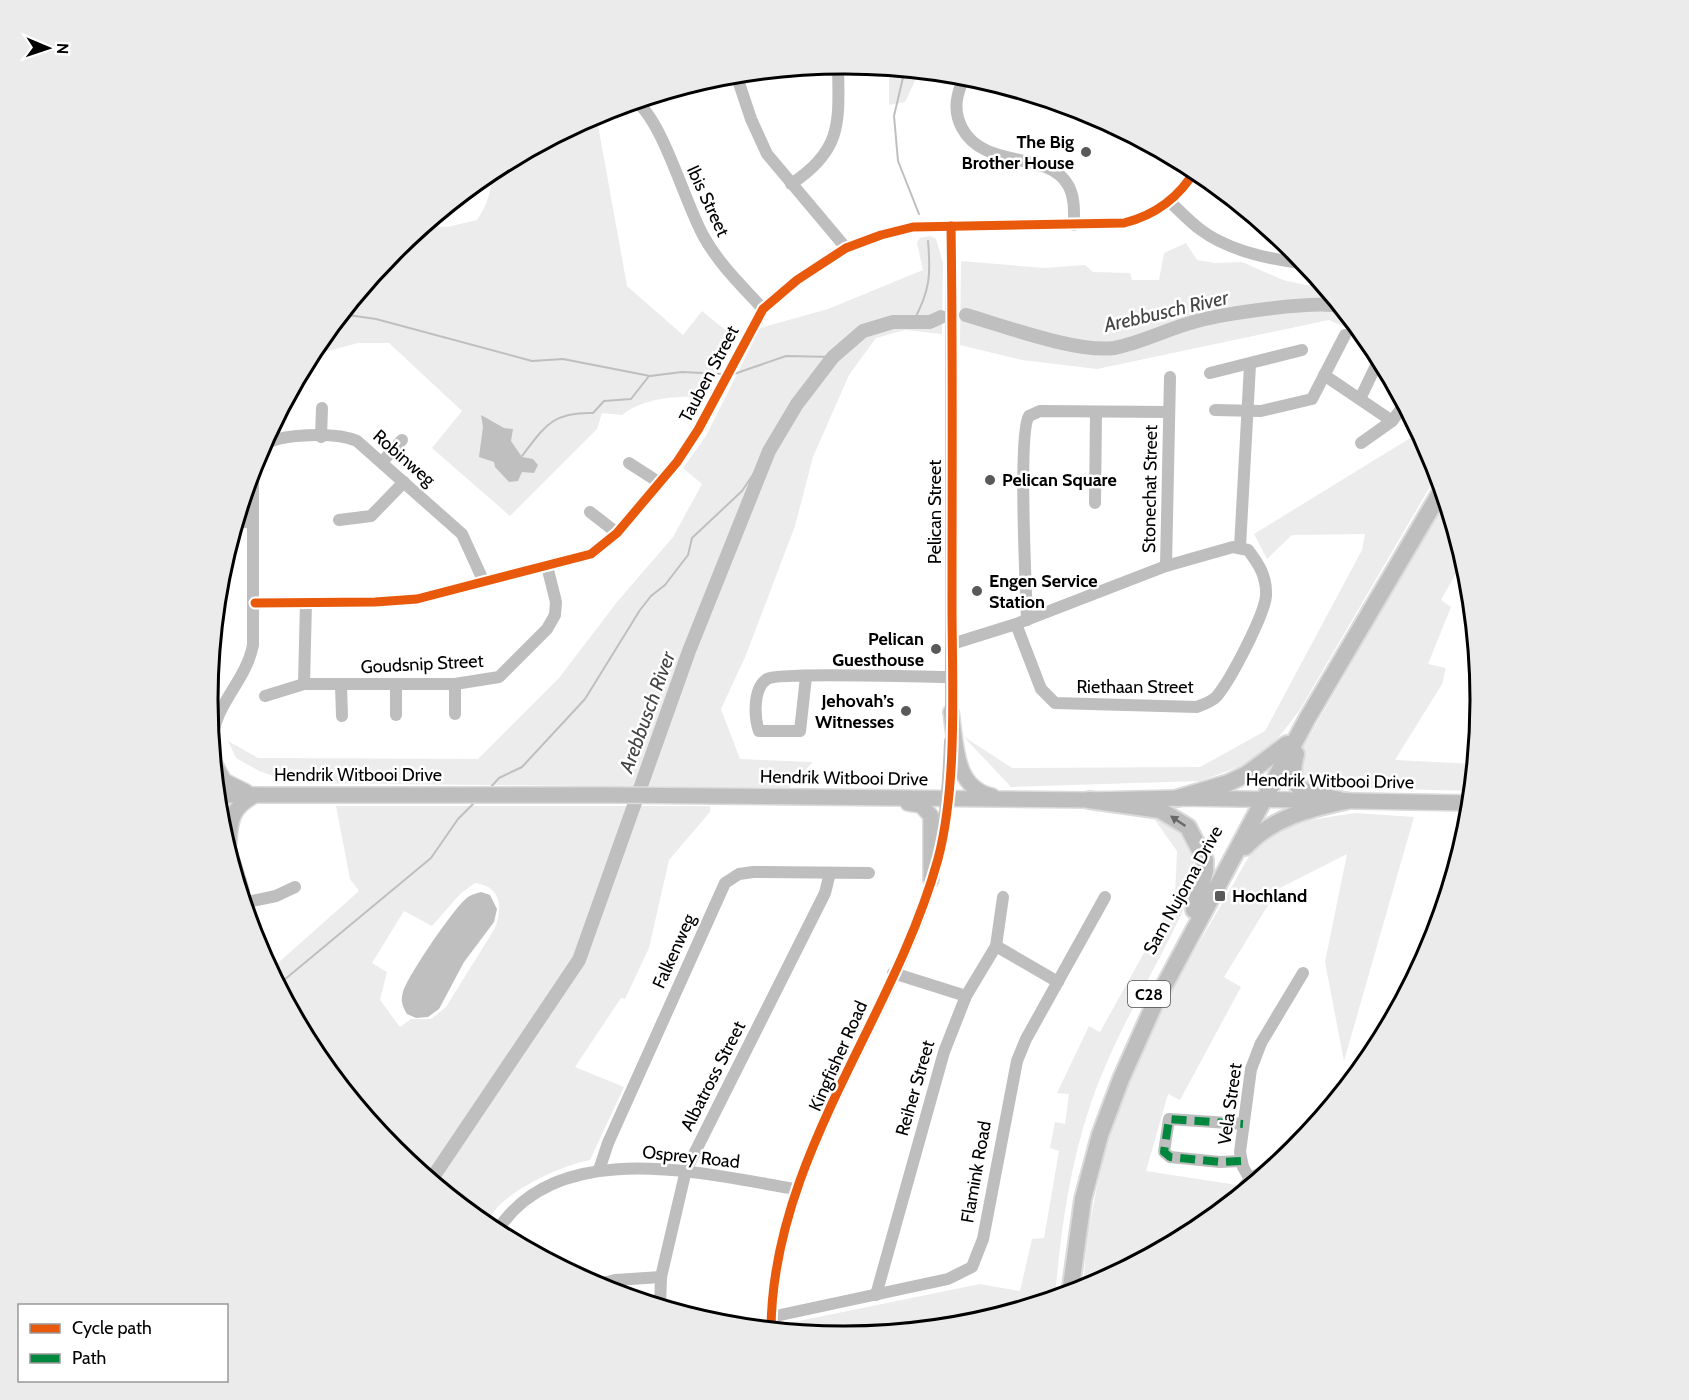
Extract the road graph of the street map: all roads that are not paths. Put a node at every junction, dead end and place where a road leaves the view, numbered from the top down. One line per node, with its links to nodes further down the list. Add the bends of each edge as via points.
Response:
1 (838, 74): 6 (street, via 833,141 824,157)
2 (739, 83): 6 (street, via 762,147)
3 (962, 85): 8 (street, via 957,115 966,135 982,149 1060,175 1073,197)
4 (643, 107): 12 (street, Ibis Street, via 712,251)
5 (1190, 177): 7 (street, Tauben Street)
6 (791, 184): 10 (street)
7 (1170, 202): 8 (street, Tauben Street, via 1140,219 1124,223); 11 (street, via 1202,231 1222,242)
8 (1074, 225): 9 (street, Tauben Street)
9 (951, 226): 10 (street, Tauben Street, via 913,227); 51 (street, Pelican Street)
10 (846, 248): 12 (street, Tauben Street, via 797,280)
11 (1293, 263)
12 (763, 309): 35 (street, Tauben Street, via 698,430)
13 (1345, 335): 18 (street)
14 (1302, 350): 15 (street)
15 (1250, 365): 17 (street); 26 (street)
16 (1375, 368): 20 (street)
17 (1210, 373)
18 (1324, 375): 20 (street); 26 (street, via 1312,399)
19 (1170, 377): 25 (street, Stonechat Street)
20 (1360, 399): 27 (street)
21 (322, 408): 28 (street)
22 (1215, 410): 26 (street)
23 (1096, 411): 25 (street, Stonechat Street); 38 (street); 50 (street, Stonechat Street, via 1040,411 1026,420)
24 (1400, 411): 27 (street)
25 (1169, 412): 46 (street, Stonechat Street)
26 (1246, 412): 44 (street)
27 (1392, 421): 31 (street)
28 (321, 436): 29 (street, Robinweg); 32 (street, Robinweg, via 349,438)
29 (276, 439)
30 (402, 440): 32 (street)
31 (1361, 443)
32 (382, 462): 34 (street, Robinweg)
33 (629, 464): 35 (street)
34 (404, 482): 40 (street, via 375,514); 47 (street, Robinweg, via 462,534)
35 (660, 483): 43 (street, Tauben Street)
36 (253, 494): 42 (street)
37 (1437, 497): 64 (highway, Sam Nujoma Drive / C28)
38 (1095, 502)
39 (590, 512): 43 (street)
40 (339, 520)
41 (244, 522): 42 (street)
42 (253, 522): 49 (street)
43 (617, 533): 45 (street, Tauben Street, via 591,554)
44 (1240, 547): 46 (street); 50 (street, Riethaan Street, via 1248,550 1262,569 1266,595 1263,611 1216,697 1197,707 1055,704 1041,689)
45 (548, 566): 47 (street, Tauben Street); 55 (street, Goudsnip Street, via 556,602 555,615 547,629 499,677)
46 (1166, 566): 50 (street)
47 (483, 580): 48 (street, Tauben Street, via 417,599)
48 (306, 602): 49 (street, Tauben Street); 54 (street)
49 (255, 603): 60 (street, via 249,661)
50 (1021, 622): 51 (street)
51 (952, 644): 53 (street, Pelican Street)
52 (806, 677): 52 (street, via 800,731 759,731 756,702 761,685 772,677); 53 (street)
53 (952, 677): 59 (street, Pelican Street)
54 (304, 684): 57 (street, Goudsnip Street); 58 (street, Goudsnip Street)
55 (456, 684): 56 (street, Goudsnip Street); 61 (street)
56 (396, 685): 57 (street, Goudsnip Street); 62 (street)
57 (341, 686): 63 (street)
58 (265, 696)
59 (951, 712): 69 (main road, via 959,766 965,780 979,792); 72 (street, Pelican Street)
60 (218, 713)
61 (455, 714)
62 (396, 715)
63 (342, 716)
64 (1307, 719): 65 (highway, Sam Nujoma Drive / C28); 73 (highway, Sam Nujoma Drive / C28); 75 (highway, via 1292,771 1294,782 1307,793)
65 (1287, 744): 70 (highway, via 1247,774); 73 (highway, Sam Nujoma Drive / C28)
66 (223, 779): 68 (main road, via 230,786)
67 (225, 795): 68 (main road, Hendrik Witbooi Drive)
68 (255, 795): 71 (main road, Hendrik Witbooi Drive); 77 (main road, via 240,803)
69 (1005, 798): 72 (main road, Hendrik Witbooi Drive); 74 (main road, Hendrik Witbooi Drive)
70 (1178, 798): 73 (main road, Hendrik Witbooi Drive); 74 (main road, Hendrik Witbooi Drive)
71 (871, 799): 72 (main road, Hendrik Witbooi Drive); 81 (main road, via 914,803 928,811 933,825)
72 (948, 799): 81 (street, Kingfisher Road)
73 (1260, 799): 75 (main road, Hendrik Witbooi Drive); 78 (highway, Sam Nujoma Drive / C28); 86 (highway, Sam Nujoma Drive / C28)
74 (1089, 800): 86 (highway, one-way to 74, via 1205,860 1188,827 1160,810)
75 (1346, 801): 76 (main road, Hendrik Witbooi Drive); 78 (highway, via 1307,809 1274,824 1256,836)
76 (1462, 803)
77 (230, 822)
78 (1233, 861): 101 (highway, Sam Nujoma Drive / C28, via 1155,1003 1120,1079 1083,1199)
79 (830, 873): 80 (street, Falkenweg); 94 (street, Falkenweg, via 753,872 739,874 725,883); 95 (street, Albatross Street, via 825,893)
80 (870, 873)
81 (931, 880): 88 (street, Kingfisher Road, via 919,918)
82 (295, 887): 85 (street)
83 (1003, 897): 87 (street, Reiher Street)
84 (1104, 897): 90 (street, Flamink Road)
85 (252, 904)
86 (1194, 910): 102 (highway, Sam Nujoma Drive / C28, via 1148,995 1089,1140)
87 (996, 946): 90 (street); 91 (street, Reiher Street)
88 (893, 973): 91 (street); 97 (street, Kingfisher Road)
89 (1303, 973): 92 (street, Vela Street, via 1255,1055)
90 (1058, 982): 103 (street, Flamink Road, via 1017,1061 983,1239 972,1267 948,1280)
91 (966, 996): 103 (street, Reiher Street, via 944,1052)
92 (1243, 1124): 93 (street, Vela Street); 93 (street, via 1169,1119 1164,1152 1170,1157)
93 (1241, 1161): 96 (street, Vela Street)
94 (599, 1170): 95 (street, Osprey Road); 98 (street, Osprey Road, via 540,1191)
95 (686, 1170): 97 (street, Osprey Road); 99 (street, Albatross Street)
96 (1249, 1178)
97 (795, 1189): 105 (street, Kingfisher Road, via 777,1265)
98 (502, 1225)
99 (661, 1277): 100 (street); 104 (street, Albatross Street)
100 (611, 1281)
101 (1071, 1284)
102 (1061, 1287)
103 (876, 1295): 106 (street, Flamink Road)
104 (660, 1298)
105 (771, 1322)
106 (774, 1322)

